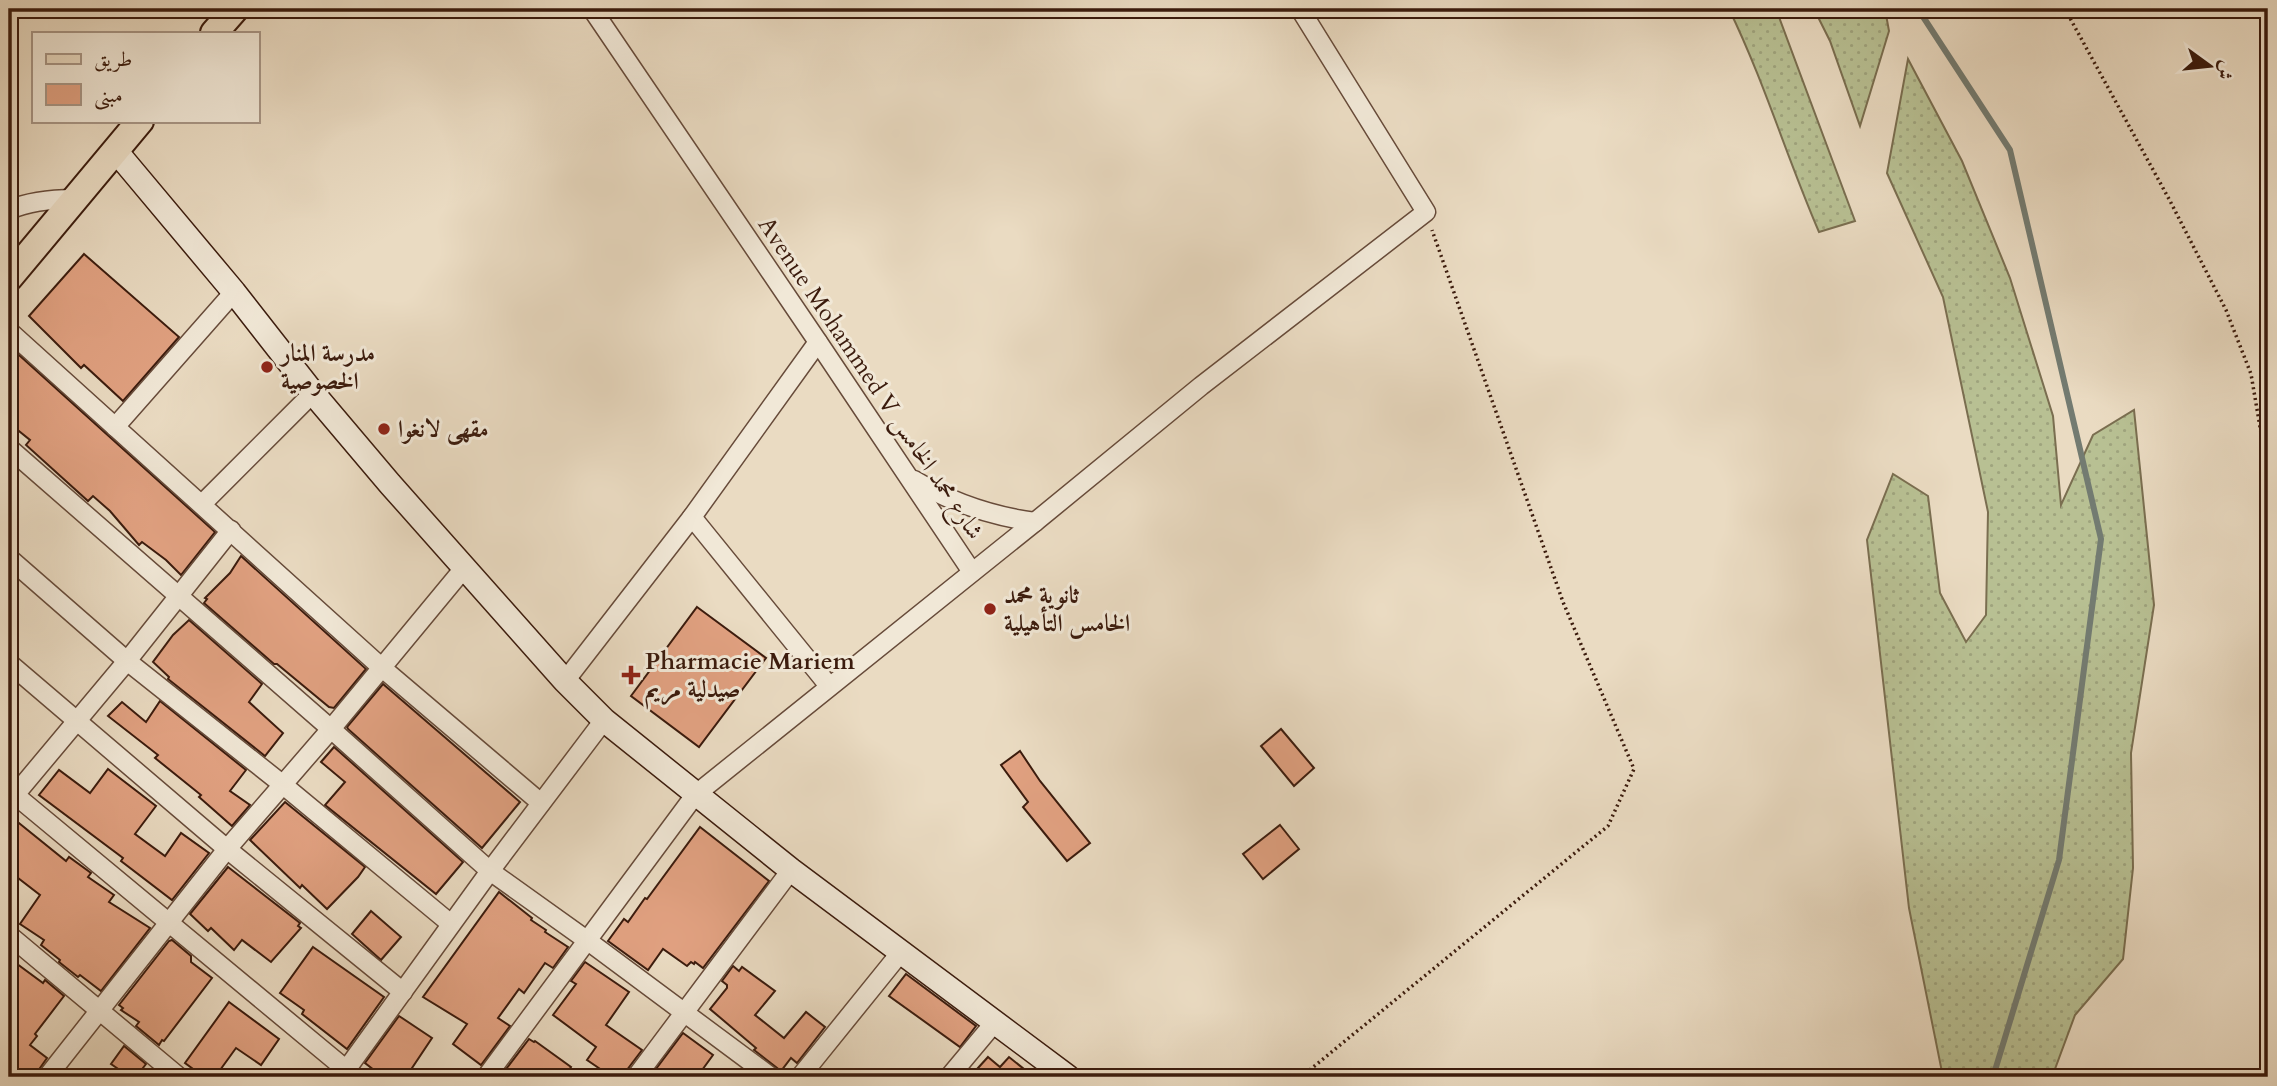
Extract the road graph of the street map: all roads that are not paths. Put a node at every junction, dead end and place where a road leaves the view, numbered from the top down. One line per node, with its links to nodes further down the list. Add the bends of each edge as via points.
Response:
1 (235, 9): 4 (main road)
2 (592, 9): 12 (street, Avenue Mohammed V شارع محمد الخامس)
3 (1300, 9): 19 (street, via 1426,212)
4 (215, 32)
5 (139, 122): 6 (main road)
6 (115, 150): 7 (main road); 10 (street)
7 (74, 199): 8 (street, via 44,200); 9 (main road)
8 (9, 210)
9 (9, 278)
10 (234, 292): 13 (street); 14 (street)
11 (9, 331): 14 (street)
12 (818, 342): 16 (street, Avenue Mohammed V شارع محمد الخامس); 18 (street)
13 (313, 393): 17 (street); 22 (street)
14 (115, 427): 17 (street)
15 (9, 447): 24 (street)
16 (910, 478): 19 (street, via 970,508); 23 (street, Avenue Mohammed V شارع محمد الخامس)
17 (202, 504): 20 (street)
18 (692, 517): 28 (street); 29 (street)
19 (1035, 522): 23 (street)
20 (230, 530): 24 (street); 27 (street)
21 (9, 558): 25 (street)
22 (465, 566): 27 (street); 28 (street)
23 (972, 572): 29 (street, Avenue Mohammed V شارع محمد الخامس)
24 (178, 596): 25 (street); 32 (street)
25 (127, 661): 31 (street); 33 (street)
26 (9, 663): 31 (street)
27 (381, 667): 32 (street); 36 (street)
28 (565, 681): 30 (street)
29 (829, 686): 34 (street, Avenue Mohammed V شارع محمد الخامس)
30 (604, 720): 34 (street); 36 (street)
31 (76, 721): 35 (street); 37 (street)
32 (331, 729): 33 (street); 39 (street)
33 (282, 784): 37 (street); 41 (street)
34 (695, 794): 38 (street); 43 (street, Avenue Mohammed V شارع محمد الخامس)
35 (11, 796): 40 (street)
36 (541, 803): 39 (street)
37 (227, 849): 40 (street); 45 (street)
38 (790, 870): 44 (street); 47 (street)
39 (490, 871): 41 (street); 43 (street)
40 (169, 924): 46 (street); 49 (street)
41 (451, 924): 45 (street)
42 (9, 935): 46 (street)
43 (588, 941): 47 (street); 52 (street, Avenue Mohammed V شارع محمد الخامس)
44 (901, 952): 48 (street); 55 (street)
45 (403, 992): 49 (street)
46 (101, 1011): 50 (street); 51 (street)
47 (683, 1012): 53 (street); 54 (street)
48 (995, 1022): 56 (street); 57 (street)
49 (347, 1075)
50 (47, 1077)
51 (179, 1077)
52 (486, 1077)
53 (636, 1077)
54 (771, 1077)
55 (800, 1077)
56 (949, 1077)
57 (1068, 1077)

